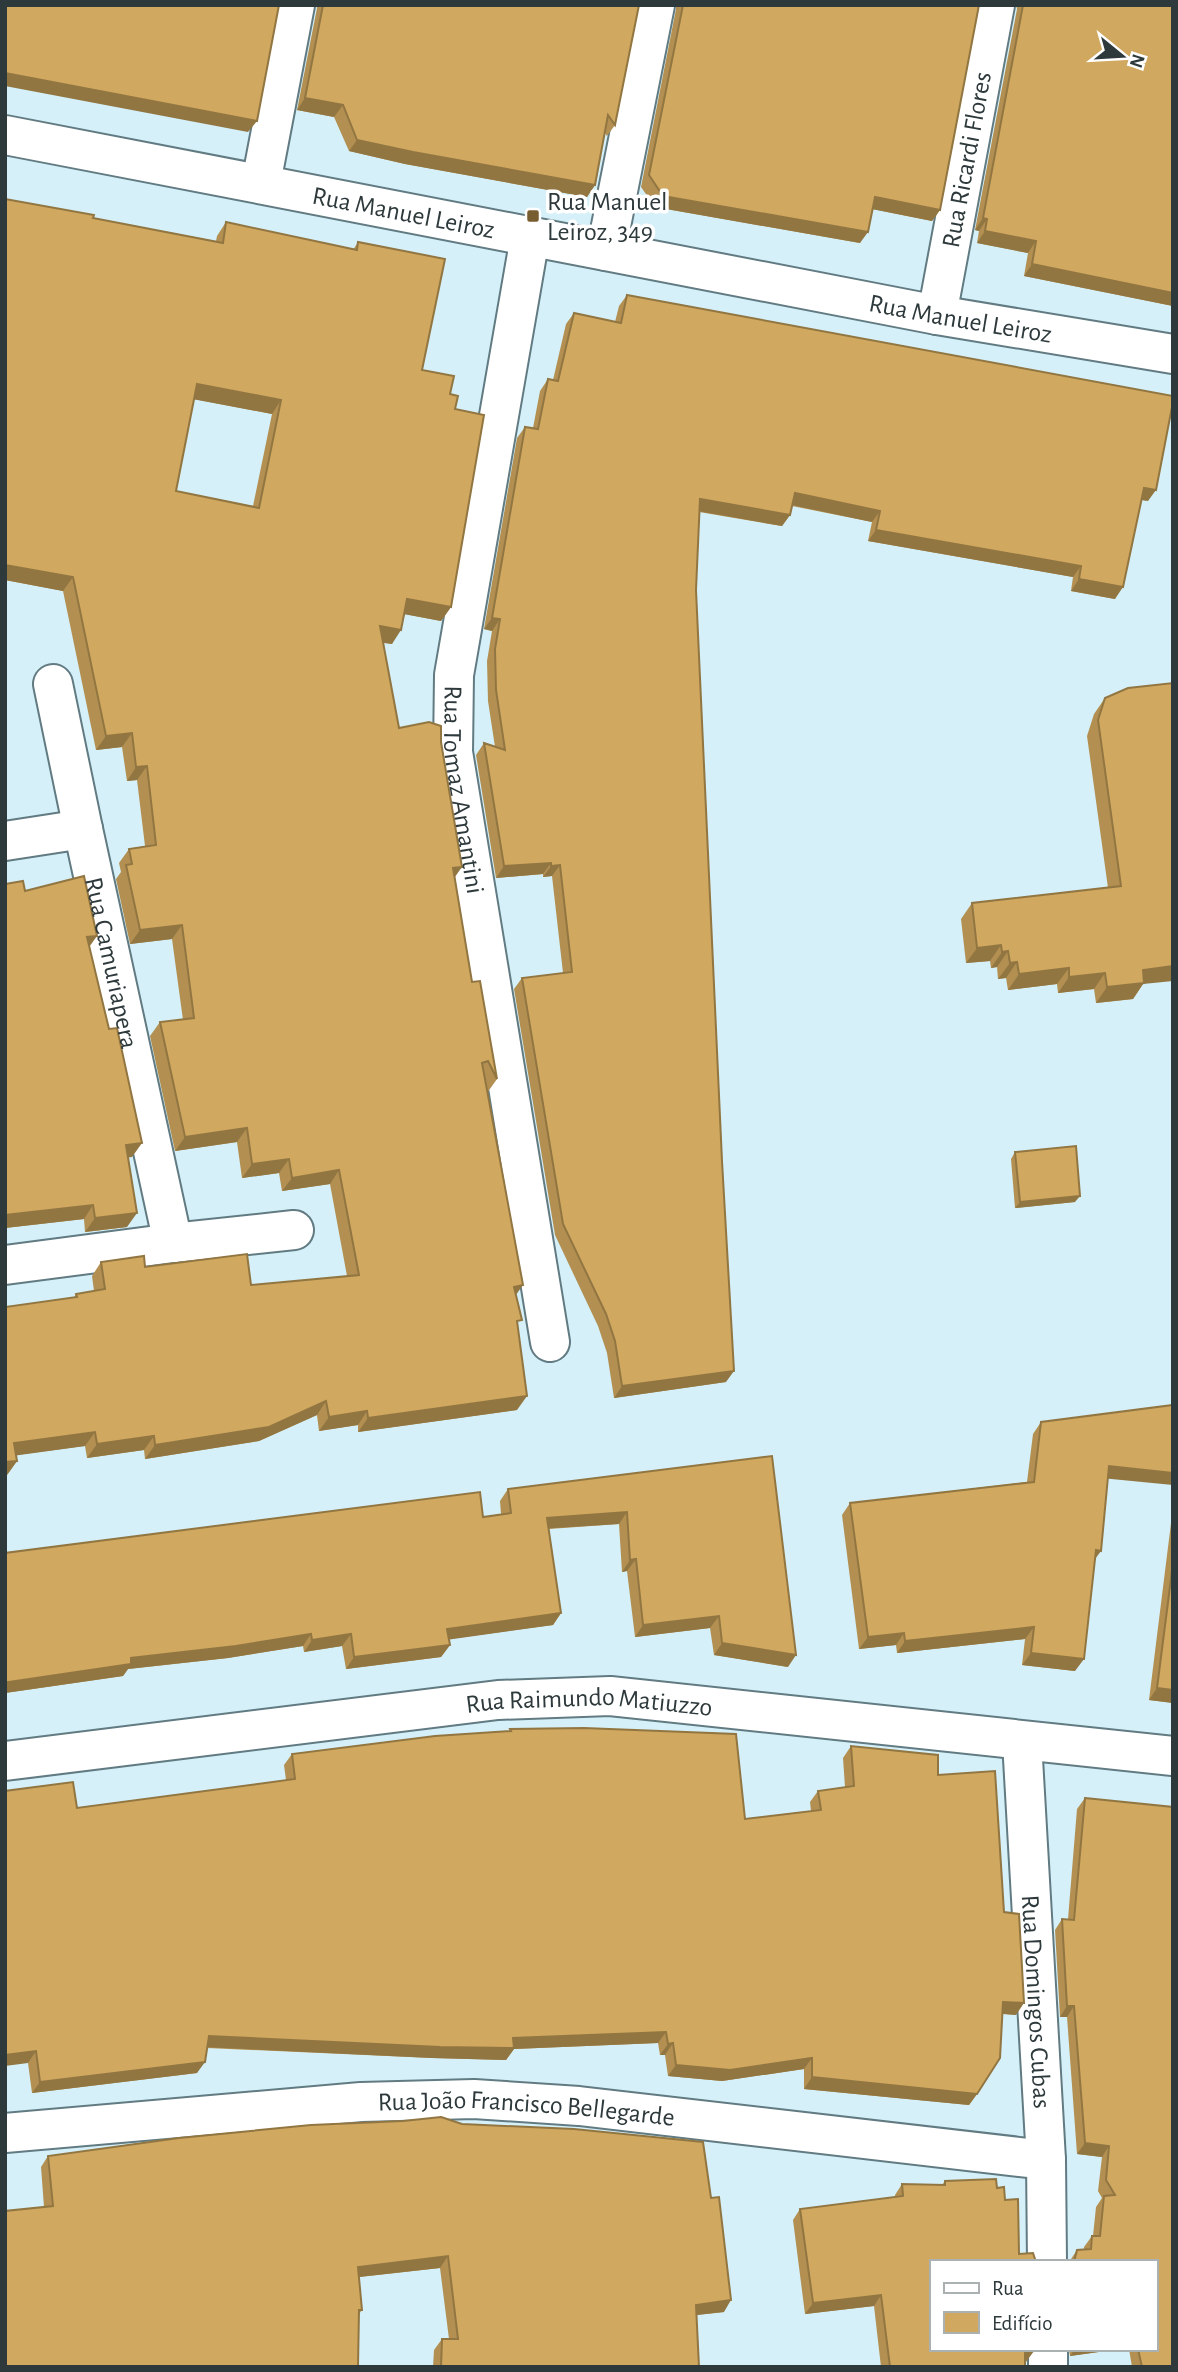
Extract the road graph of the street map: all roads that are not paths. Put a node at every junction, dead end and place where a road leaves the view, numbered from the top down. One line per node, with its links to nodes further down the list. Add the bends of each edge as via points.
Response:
1 (295, 5): 5 (street)
2 (655, 5): 7 (street)
3 (995, 5): 8 (street, Rua Ricardi Flores)
4 (5, 135): 5 (street, Rua Manuel Leiroz)
5 (261, 183): 6 (street, Rua Manuel Leiroz)
6 (530, 237): 7 (street, Rua Manuel Leiroz); 16 (street, Rua Tomaz Amantini, via 454,675 453,752)
7 (606, 251): 8 (street, Rua Manuel Leiroz)
8 (937, 315): 9 (street, Rua Manuel Leiroz)
9 (1173, 354)
10 (53, 684): 11 (street, Rua Camuriapera)
11 (83, 830): 12 (street); 14 (street, Rua Camuriapera)
12 (5, 841)
13 (294, 1230): 14 (street)
14 (173, 1243): 15 (street)
15 (5, 1265)
16 (550, 1342)
17 (1022, 1741): 18 (street, Rua Raimundo Matiuzzo); 19 (street, Rua Raimundo Matiuzzo, via 610,1696 498,1700); 21 (street, Rua Domingos Cubas)
18 (1173, 1756)
19 (5, 1760)
20 (5, 2133): 21 (street, Rua João Francisco Bellegarde, via 362,2102 474,2099 579,2106)
21 (1046, 2160): 22 (street, Rua Domingos Cubas)
22 (1047, 2260)

